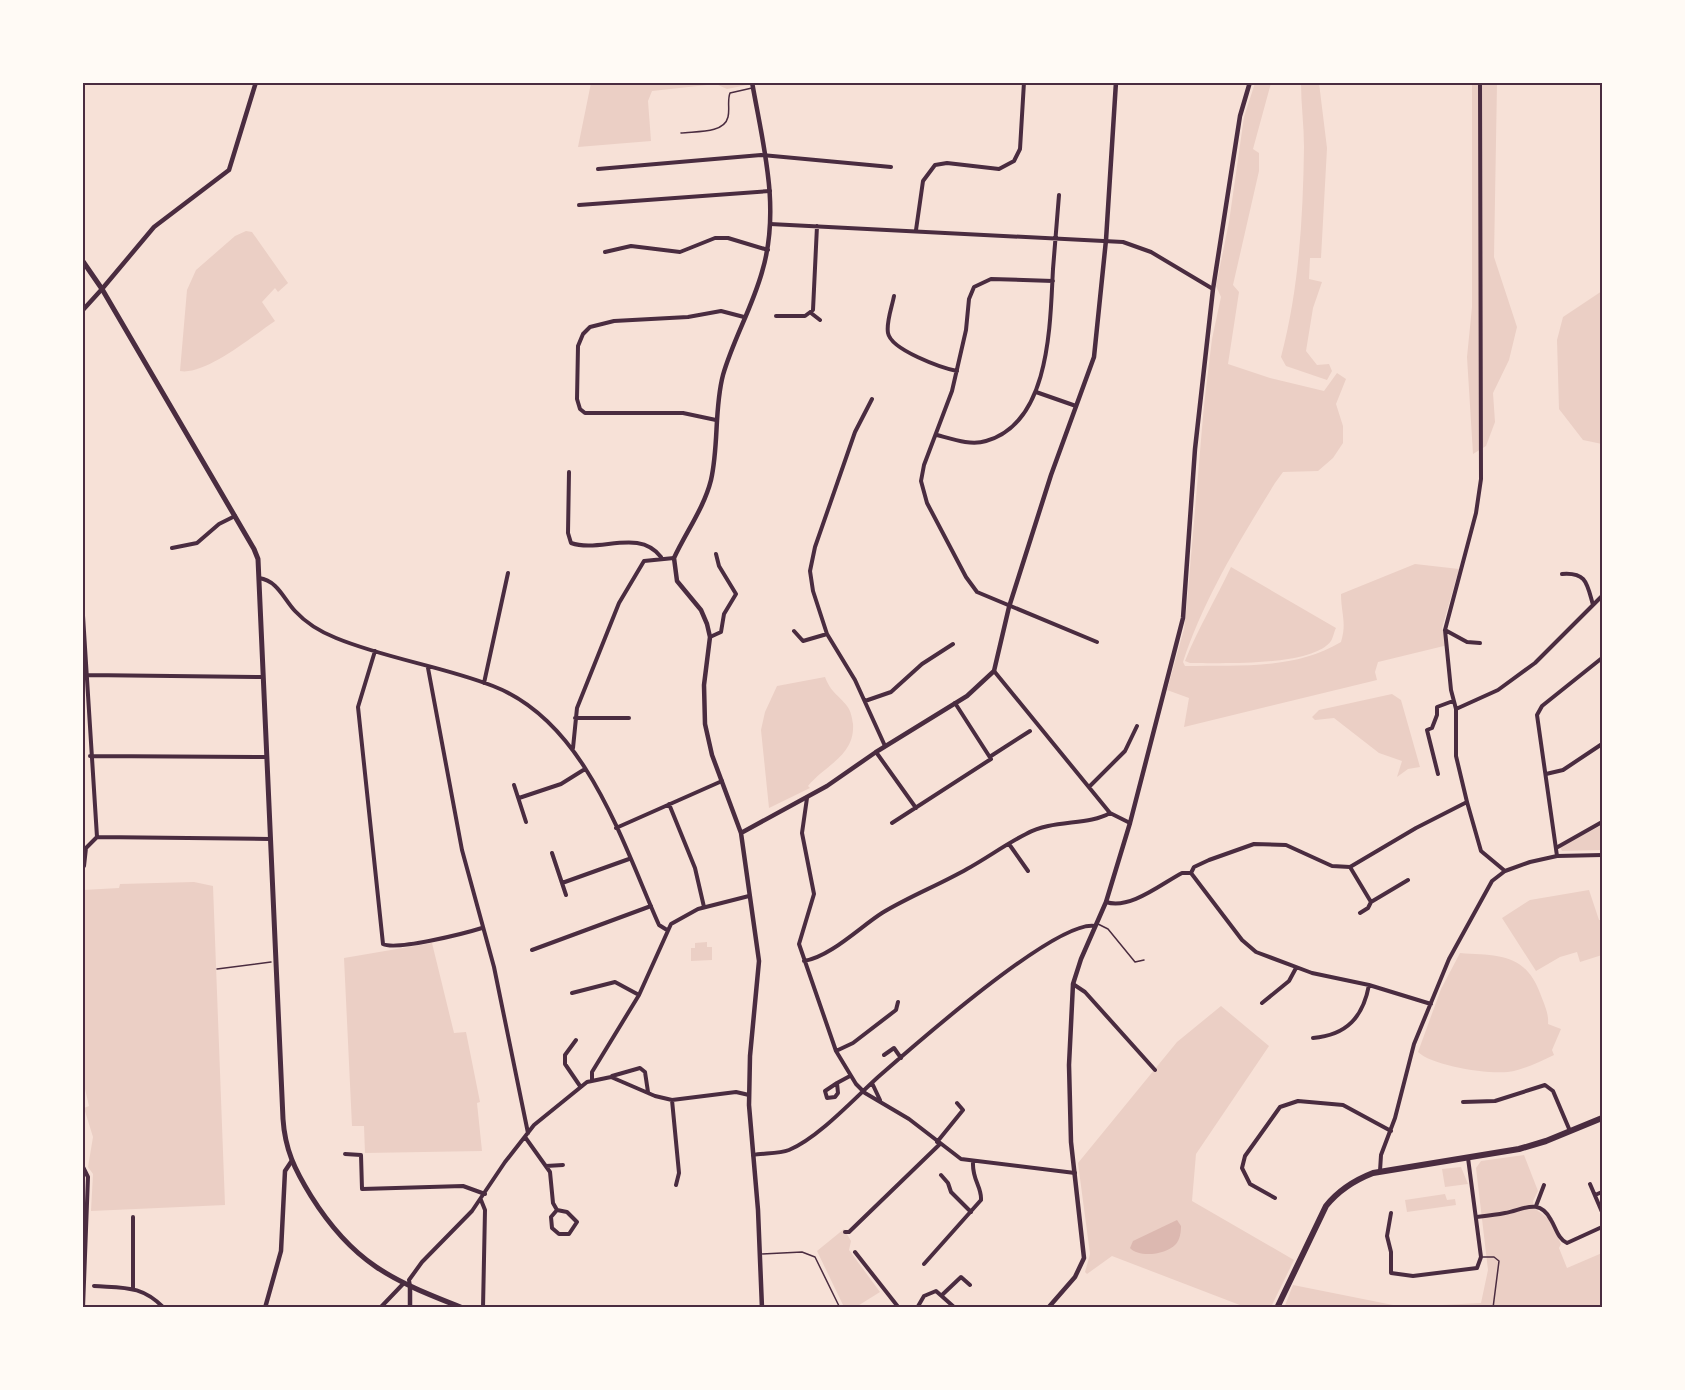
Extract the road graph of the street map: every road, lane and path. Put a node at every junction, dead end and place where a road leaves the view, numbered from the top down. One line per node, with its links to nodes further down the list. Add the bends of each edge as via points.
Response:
1 (256, 82): 23 (main road, via 229,170 154,227)
2 (1024, 82): 16 (street, via 1020,149 1014,161 999,169 935,165 923,181)
3 (1116, 82): 18 (main road)
4 (1250, 82): 24 (main road, via 1240,116)
5 (1480, 82): 50 (street, via 1480,479 1476,513)
6 (752, 85): 7 (lane, via 730,93 728,117 723,125 714,130); 8 (main road)
7 (681, 133)
8 (765, 156): 9 (street); 10 (street); 11 (main road)
9 (891, 167)
10 (598, 169)
11 (771, 191): 13 (street); 14 (main road)
12 (1059, 195): 17 (street)
13 (579, 205)
14 (771, 224): 15 (street); 19 (main road)
15 (818, 226): 16 (street); 27 (street)
16 (916, 230): 17 (street)
17 (1055, 237): 18 (street); 22 (street)
18 (1106, 240): 24 (street, via 1151,252); 34 (main road, via 1094,357)
19 (768, 250): 20 (street, via 715,238 680,252 631,246); 29 (main road)
20 (605, 252)
21 (82, 260): 23 (main road)
22 (1053, 281): 31 (street, via 991,279 974,287); 32 (street, via 1049,331)
23 (102, 289): 26 (main road); 38 (main road)
24 (1213, 289): 94 (main road, via 1195,449 1183,618)
25 (894, 296): 31 (street, via 888,331 892,342)
26 (82, 311)
27 (811, 313): 28 (street); 30 (street)
28 (776, 316)
29 (744, 317): 35 (main road, via 723,376); 35 (street, via 721,311 688,318 606,322 590,327 578,345 577,399 585,413 683,413)
30 (820, 320)
31 (957, 371): 36 (street)
32 (1036, 392): 34 (street); 36 (street, via 1017,423 994,438 977,443)
33 (872, 399): 52 (street, via 855,432 811,562 813,591)
34 (1076, 406): 49 (main road)
35 (716, 420): 42 (main road, via 707,494)
36 (937, 435): 49 (street, via 924,465 924,496 972,586)
37 (569, 472): 41 (street, via 571,543 638,543 651,547)
38 (235, 516): 39 (street, via 197,543); 45 (main road, via 256,554)
39 (172, 548)
40 (716, 554): 53 (street, via 736,594 724,614 721,632)
41 (662, 557): 42 (street); 68 (street, via 644,561 626,588)
42 (674, 558): 53 (main road, via 677,581 701,610)
43 (508, 573): 63 (street)
44 (1562, 574): 48 (street, via 1582,577)
45 (259, 578): 57 (street, via 273,583 295,611 319,629); 62 (main road)
46 (1602, 596): 48 (street)
47 (82, 600): 61 (street)
48 (1593, 605): 67 (street, via 1535,663 1488,696)
49 (1009, 607): 54 (street); 60 (main road)
50 (1445, 630): 55 (street, via 1467,642); 65 (street)
51 (794, 631): 52 (street, via 803,641)
52 (827, 634): 64 (street)
53 (710, 637): 82 (main road, via 704,708 709,745)
54 (1097, 642)
55 (1480, 643)
56 (953, 644): 64 (street, via 922,664 891,692)
57 (375, 651): 59 (street); 120 (street, via 358,707 383,944 388,947)
58 (1602, 658): 81 (street, via 1539,710)
59 (428, 668): 63 (street); 120 (street, via 462,850)
60 (994, 671): 66 (main road, via 979,687); 84 (street)
61 (87, 675): 62 (street); 76 (street)
62 (263, 677): 78 (main road)
63 (484, 683): 74 (street, via 517,697)
64 (865, 701): 73 (street)
65 (1454, 701): 67 (street); 80 (street, via 1437,707 1432,728 1427,730)
66 (954, 703): 73 (main road); 77 (street)
67 (1456, 708): 87 (street, via 1456,756)
68 (576, 718): 69 (street); 74 (street)
69 (629, 718)
70 (1137, 726): 84 (street, via 1125,751)
71 (1030, 731): 77 (street)
72 (1602, 744): 81 (street, via 1563,770)
73 (885, 746): 75 (main road)
74 (573, 748): 79 (street)
75 (876, 752): 86 (main road); 89 (street)
76 (90, 756): 78 (street); 97 (street)
77 (991, 756): 89 (street)
78 (266, 757): 98 (main road)
79 (585, 769): 85 (street, via 561,784); 95 (street)
80 (1438, 774)
81 (1545, 774): 100 (street)
82 (722, 781): 88 (street); 96 (main road)
83 (514, 785): 85 (street)
84 (1089, 787): 90 (street)
85 (519, 798): 91 (street)
86 (807, 798): 96 (main road); 124 (street, via 802,833 814,894 799,940)
87 (1467, 802): 106 (street); 107 (street, via 1481,851)
88 (669, 804): 95 (street); 117 (street, via 691,859)
89 (916, 808): 93 (street)
90 (1110, 813): 94 (street); 99 (street, via 1043,826)
91 (526, 822)
92 (1602, 822): 100 (street)
93 (892, 823)
94 (1130, 823): 114 (main road)
95 (616, 828): 104 (street)
96 (741, 833): 113 (main road)
97 (97, 837): 98 (street); 105 (street, via 86,848)
98 (270, 838): 162 (main road, via 283,1119)
99 (1009, 844): 108 (street); 124 (street, via 970,868 917,892 818,957)
100 (1556, 849): 103 (street)
101 (552, 853): 111 (street)
102 (1602, 855): 103 (street)
103 (1557, 856): 107 (street)
104 (629, 859): 111 (street); 116 (street)
105 (84, 866)
106 (1350, 867): 109 (street, via 1332,866 1286,845 1254,844 1209,860 1194,867); 115 (street)
107 (1505, 870): 134 (street, via 1492,881 1464,929)
108 (1028, 871)
109 (1191, 873): 114 (street, via 1182,873 1129,901); 126 (street, via 1245,944 1265,957)
110 (1408, 880): 115 (street)
111 (562, 884): 112 (street)
112 (566, 895)
113 (749, 896): 117 (street); 149 (main road, via 759,967)
114 (1106, 902): 119 (main road)
115 (1371, 902): 118 (street)
116 (651, 906): 121 (street, via 659,925); 122 (street)
117 (704, 907): 121 (street, via 676,919)
118 (1360, 913)
119 (1096, 925): 123 (lane, via 1108,929 1135,962); 128 (main road); 139 (street, via 1074,928 1048,944 994,981)
120 (482, 928): 157 (street, via 496,978)
121 (667, 930): 131 (street)
122 (532, 950)
123 (1144, 960)
124 (804, 961): 137 (street)
125 (271, 962): 127 (lane)
126 (1296, 968): 129 (street); 133 (street, via 1289,981)
127 (217, 969)
128 (1073, 984): 140 (street, via 1085,992); 168 (main road, via 1069,1065)
129 (1369, 985): 134 (street); 135 (street, via 1364,1007 1354,1021 1341,1031)
130 (572, 993): 131 (street, via 610,982)
131 (639, 995): 143 (street, via 592,1072)
132 (898, 1002): 137 (street, via 896,1010)
133 (1263, 1003)
134 (1431, 1004): 155 (street, via 1414,1044)
135 (1313, 1038)
136 (576, 1040): 146 (street, via 565,1055 565,1064)
137 (836, 1051): 141 (street)
138 (884, 1054): 139 (street, via 894,1048)
139 (901, 1058): 144 (street)
140 (1155, 1070)
141 (850, 1076): 145 (street); 147 (street)
142 (611, 1077): 143 (street); 148 (street); 148 (street, via 640,1068 645,1072)
143 (592, 1080): 146 (street)
144 (873, 1082): 147 (street); 151 (street)
145 (837, 1083)
146 (580, 1086): 157 (street)
147 (862, 1091): 151 (street); 160 (street, via 844,1111 790,1150)
148 (648, 1092): 150 (street)
149 (749, 1095): 150 (street, via 736,1092); 160 (main road)
150 (672, 1100): 171 (street, via 679,1173)
151 (880, 1101): 158 (street)
152 (1463, 1102): 156 (street, via 1495,1101 1545,1084 1553,1091)
153 (957, 1103): 158 (street, via 963,1110)
154 (1602, 1118): 156 (highway)
155 (1391, 1131): 167 (street, via 1381,1155); 176 (street, via 1344,1105 1298,1101 1280,1107 1242,1162 1246,1180)
156 (1571, 1131): 161 (highway, via 1519,1149)
157 (526, 1135): 166 (street); 174 (street)
158 (939, 1143): 163 (street, via 961,1159); 187 (street)
159 (345, 1154): 174 (street, via 361,1155 362,1189 463,1186)
160 (753, 1155): 189 (main road)
161 (1468, 1158): 167 (highway); 185 (street)
162 (291, 1161): 192 (main road, via 339,1237); 203 (main road, via 285,1171 281,1251)
163 (973, 1162): 168 (street); 180 (street, via 973,1177 982,1197)
164 (82, 1165): 183 (street, via 88,1174)
165 (563, 1165): 166 (street)
166 (546, 1166): 179 (street, via 552,1177)
167 (1380, 1172): 213 (highway, via 1357,1181 1332,1199 1319,1218)
168 (1075, 1173): 199 (main road, via 1084,1258)
169 (941, 1175): 180 (street)
170 (1590, 1184): 175 (street)
171 (676, 1185)
172 (1544, 1185): 178 (street)
173 (1602, 1192): 175 (street)
174 (484, 1194): 177 (street)
175 (1595, 1195): 181 (street)
176 (1275, 1198)
177 (481, 1199): 195 (street, via 429,1252 409,1280); 207 (street, via 485,1210)
178 (1536, 1206): 185 (street); 186 (street, via 1548,1215 1564,1242)
179 (557, 1210): 179 (street, via 575,1218 576,1224 569,1234 559,1234 552,1228 551,1217)
180 (971, 1212): 191 (street)
181 (1602, 1212)
182 (1390, 1214): 190 (street, via 1387,1236 1391,1273 1413,1276 1475,1268)
183 (84, 1215): 198 (street)
184 (133, 1217): 196 (street)
185 (1476, 1217): 190 (street)
186 (1602, 1227)
187 (845, 1232)
188 (855, 1252): 210 (street)
189 (760, 1254): 208 (main road); 209 (lane, via 802,1252 815,1257)
190 (1481, 1257): 214 (lane, via 1499,1261)
191 (924, 1263)
192 (403, 1284): 195 (main road); 204 (street)
193 (970, 1285): 197 (street, via 961,1276)
194 (94, 1286): 196 (street)
195 (410, 1287): 205 (main road); 206 (main road)
196 (133, 1288): 202 (street, via 151,1294)
197 (942, 1295): 200 (street); 211 (street, via 930,1292)
198 (83, 1298): 201 (street)
199 (1053, 1305): 212 (main road)
200 (954, 1307)
201 (83, 1308)
202 (164, 1308)
203 (265, 1308)
204 (380, 1308)
205 (411, 1308)
206 (463, 1308)
207 (483, 1308)
208 (762, 1308)
209 (840, 1308)
210 (899, 1308)
211 (917, 1308)
212 (1048, 1308)
213 (1277, 1308)
214 (1493, 1308)

